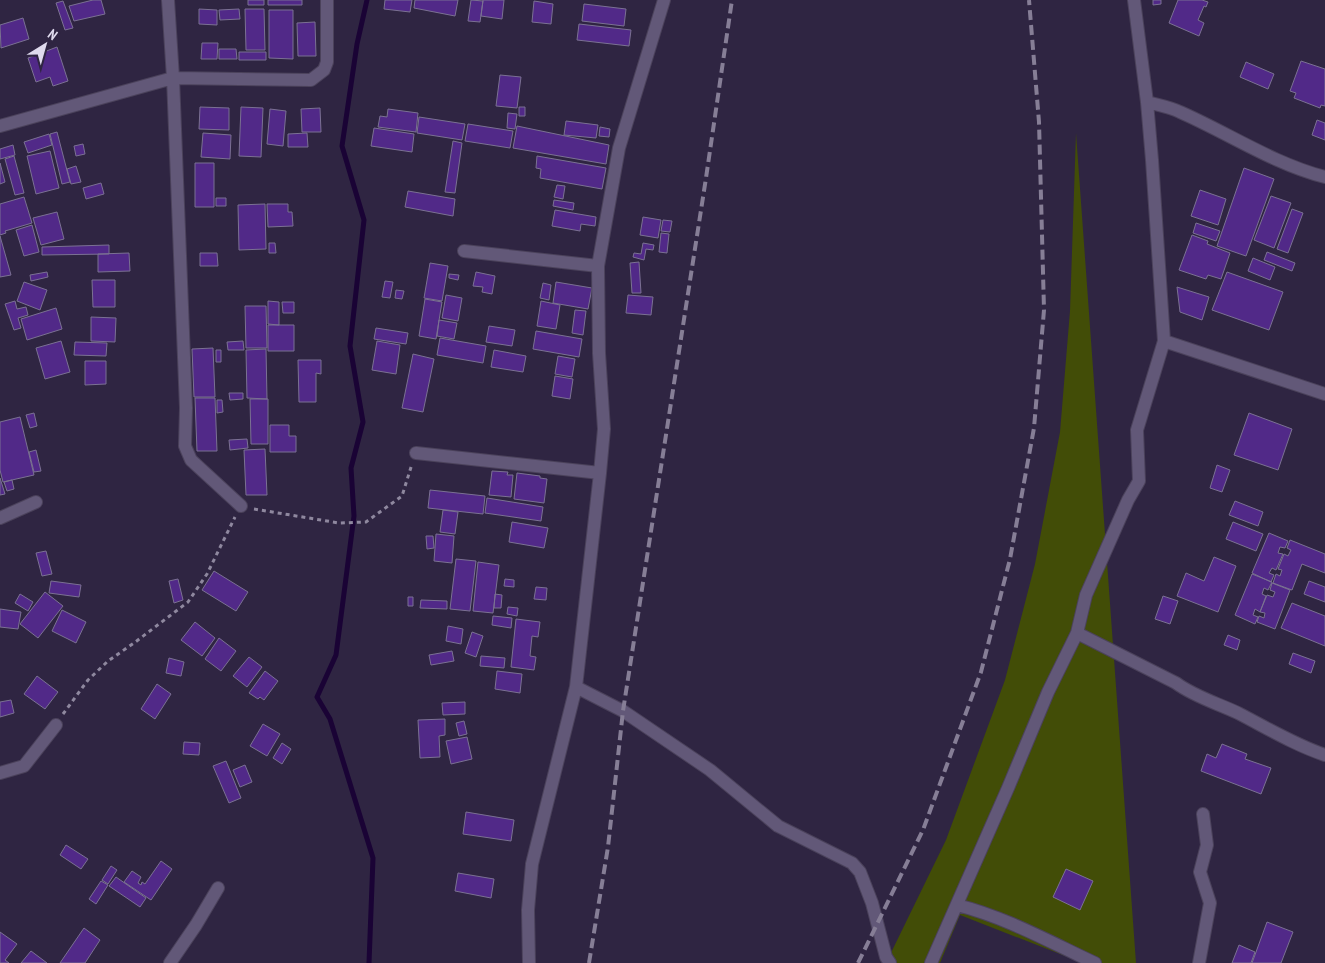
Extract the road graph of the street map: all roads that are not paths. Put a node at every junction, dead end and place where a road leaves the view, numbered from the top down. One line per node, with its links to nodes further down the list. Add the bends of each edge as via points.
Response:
1 (168, 0): 5 (street)
2 (327, 0): 5 (street, via 327,62 324,70 311,80)
3 (664, 0): 10 (street, via 620,148)
4 (1134, 0): 6 (street)
5 (173, 78): 7 (street); 16 (street, via 185,446 191,460)
6 (1147, 102): 8 (street, via 1178,111 1235,140); 11 (street)
7 (0, 126)
8 (1325, 177)
9 (464, 251): 10 (street)
10 (598, 266): 14 (street, via 604,429)
11 (1164, 341): 12 (street); 18 (street, via 1137,430 1139,482 1086,595)
12 (1325, 394)
13 (416, 453): 14 (street)
14 (600, 473): 19 (street)
15 (36, 502): 17 (street)
16 (241, 506)
17 (0, 518)
18 (1078, 633): 21 (street, via 1189,692); 25 (street, via 1048,692)
19 (576, 687): 27 (street, via 532,864 528,910); 28 (street, via 623,711 710,770 778,826 852,863 860,872 869,895)
20 (56, 725): 22 (street, via 24,766)
21 (1325, 755)
22 (0, 773)
23 (1202, 814): 31 (street, via 1207,845 1200,872 1210,903)
24 (218, 888): 26 (street)
25 (957, 905): 29 (street); 30 (street, via 975,909)
26 (170, 963)
27 (529, 963)
28 (890, 963)
29 (931, 963)
30 (1095, 963)
31 (1199, 963)

